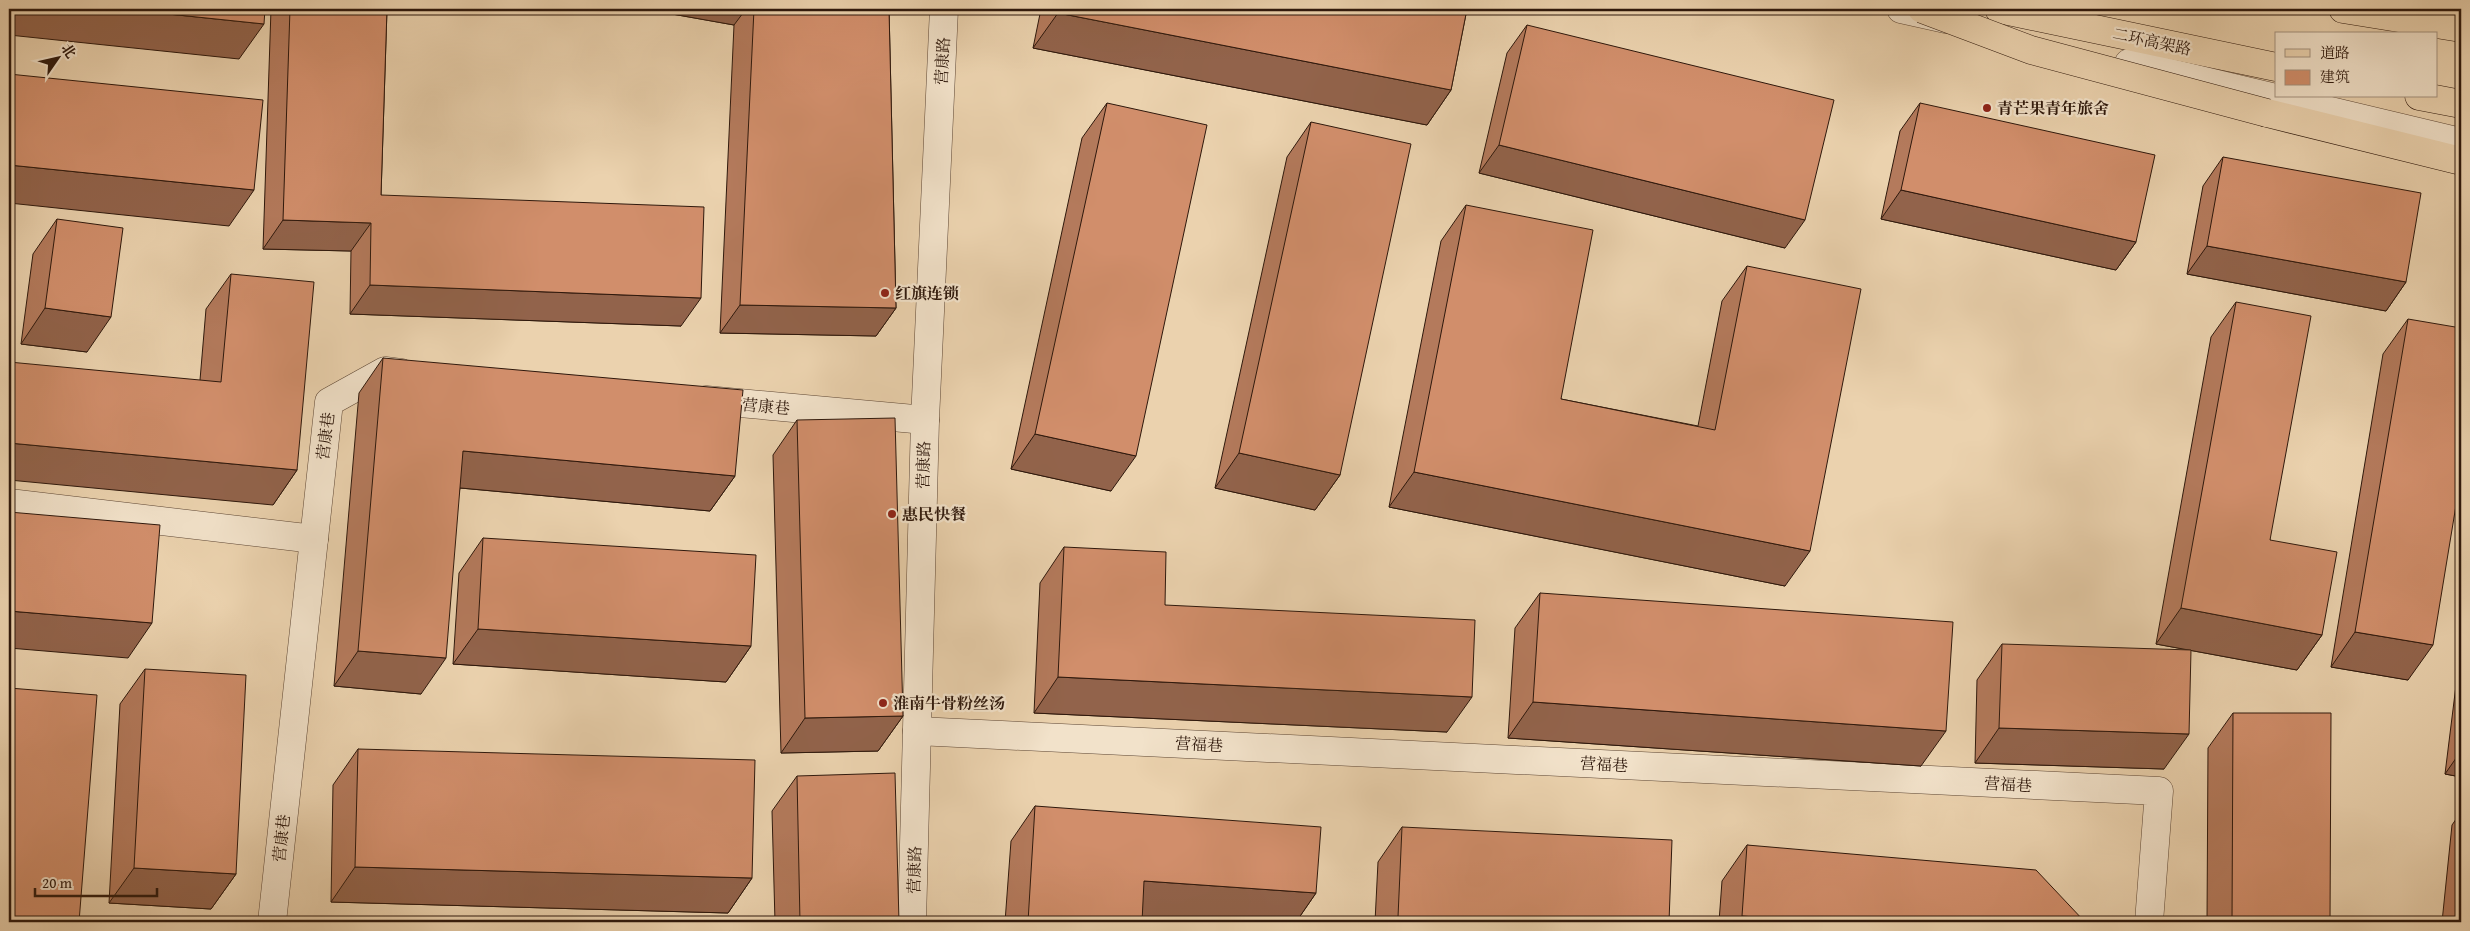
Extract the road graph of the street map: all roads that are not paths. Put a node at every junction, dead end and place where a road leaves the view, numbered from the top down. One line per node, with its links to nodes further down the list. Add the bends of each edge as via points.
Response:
1 (944, 9): 16 (street, 营康路)
2 (1901, 9): 8 (street)
3 (1922, 9): 13 (main road, bridge, via 2030,50)
4 (1999, 9): 7 (main road, 二环高架路)
5 (2343, 9): 6 (main road)
6 (2461, 28)
7 (2275, 67)
8 (2275, 98)
9 (2276, 98): 12 (street)
10 (2430, 98): 11 (main road)
11 (2461, 104)
12 (2461, 142)
13 (2461, 161)
14 (424, 375): 18 (street, 营康巷, via 385,371 329,402)
15 (679, 398): 16 (street, 营康巷)
16 (924, 420): 19 (street, 营康路)
17 (9, 503): 18 (street)
18 (314, 539): 20 (street, 营康巷)
19 (917, 731): 21 (street, 营康路); 22 (street, 营福巷, via 2159,791)
20 (272, 922)
21 (912, 922)
22 (2149, 922)

